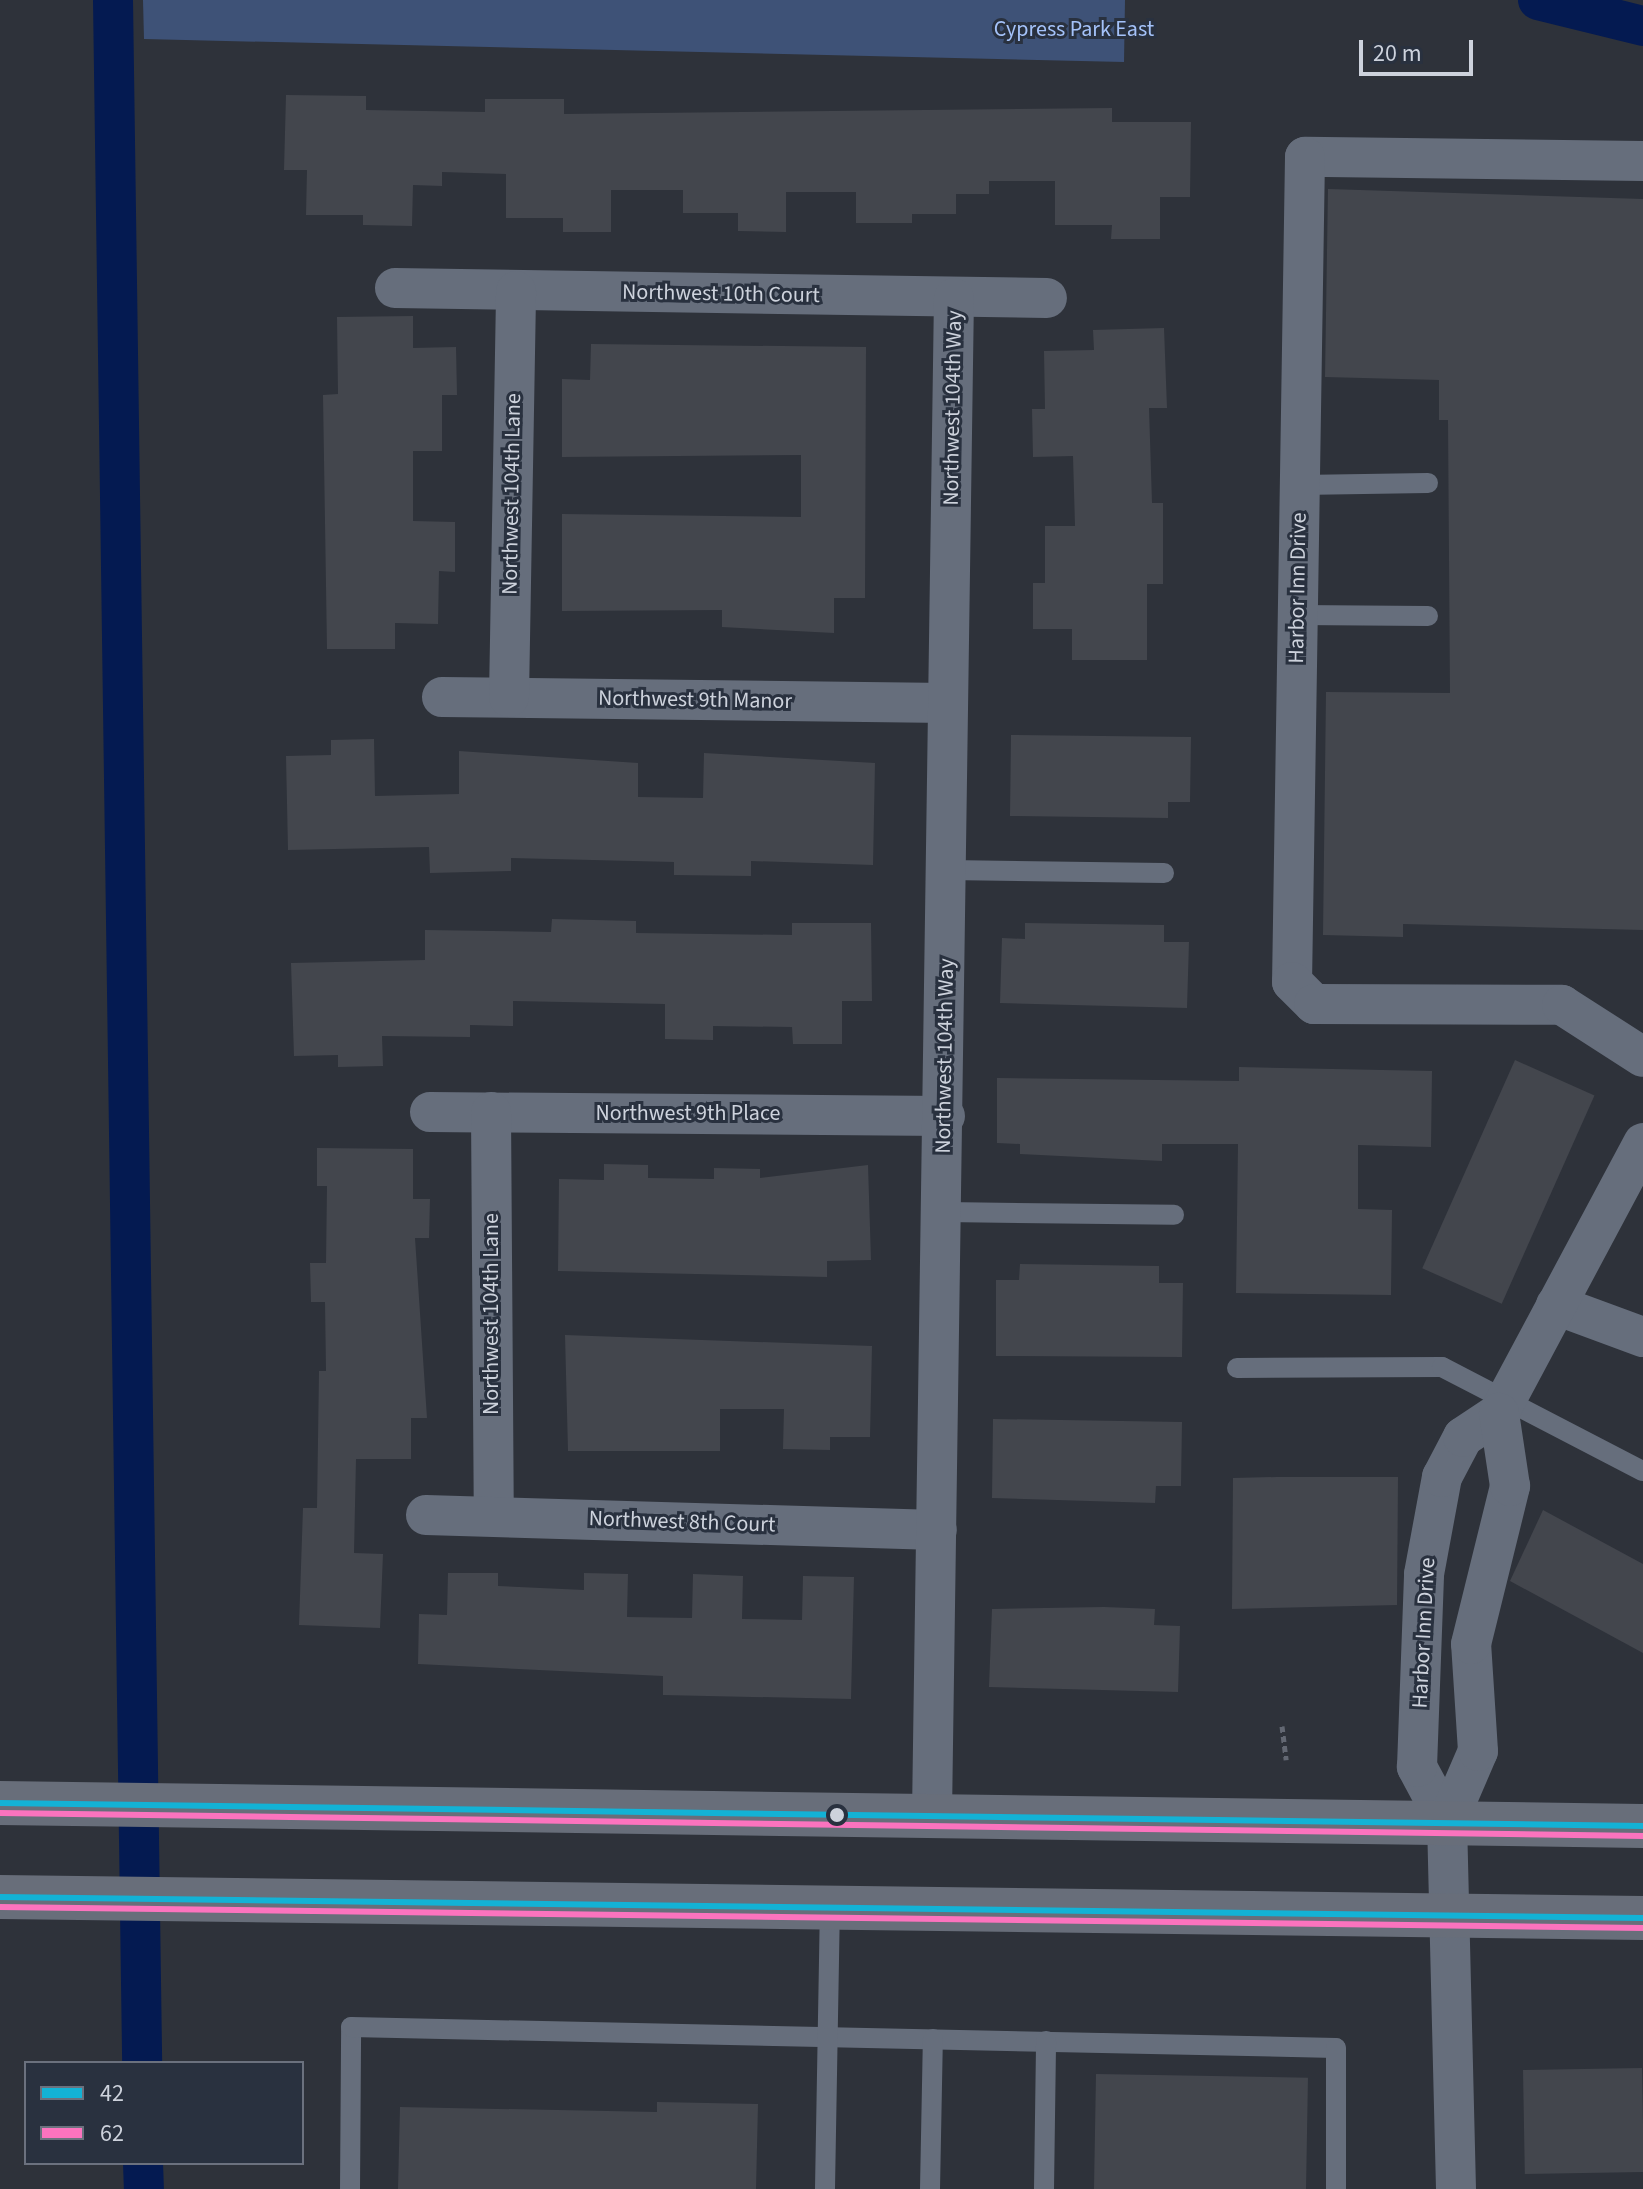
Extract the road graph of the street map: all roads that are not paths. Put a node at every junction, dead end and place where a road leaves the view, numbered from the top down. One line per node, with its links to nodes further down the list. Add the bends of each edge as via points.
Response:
1 (1643, 161): 7 (street, Harbor Inn Drive, via 1305,157)
2 (395, 288): 3 (street, Northwest 10th Court)
3 (516, 291): 4 (street, Northwest 10th Court); 11 (street, Northwest 104th Lane)
4 (954, 298): 5 (street, Northwest 10th Court); 12 (street, Northwest 104th Way)
5 (1047, 298)
6 (1428, 483): 7 (lane)
7 (1300, 485): 8 (street, Harbor Inn Drive)
8 (1298, 615): 9 (lane); 15 (street, Harbor Inn Drive, via 1292,982 1314,1004 1562,1005)
9 (1428, 616)
10 (442, 697): 11 (street, Northwest 9th Manor)
11 (509, 697): 12 (street, Northwest 9th Manor)
12 (948, 703): 13 (street, Northwest 104th Way)
13 (947, 870): 14 (lane); 18 (street, Northwest 104th Way)
14 (1164, 873)
15 (1643, 1057)
16 (430, 1112): 17 (street, Northwest 9th Place)
17 (491, 1112): 18 (street, Northwest 9th Place); 28 (street, Northwest 104th Lane)
18 (945, 1116): 20 (street, Northwest 104th Way)
19 (1643, 1143): 22 (street, Harbor Inn Drive)
20 (944, 1212): 21 (lane); 29 (street, Northwest 104th Way)
21 (1174, 1215)
22 (1556, 1305): 23 (street); 25 (street, Harbor Inn Drive)
23 (1643, 1337)
24 (1237, 1368): 25 (lane, via 1442,1367)
25 (1503, 1404): 26 (lane); 30 (street, Harbor Inn Drive, via 1510,1486); 31 (street, Harbor Inn Drive, via 1463,1437 1442,1477 1424,1574)
26 (1643, 1471)
27 (426, 1515): 28 (street, Northwest 8th Court)
28 (494, 1515): 29 (street, Northwest 8th Court)
29 (937, 1530): 33 (street, Northwest 104th Way)
30 (1471, 1644): 31 (street); 34 (street, Harbor Inn Drive, via 1478,1751)
31 (1424, 1645): 34 (street, Harbor Inn Drive, via 1417,1767)
32 (0, 1803): 33 (main road)
33 (932, 1814): 34 (main road)
34 (1447, 1823): 35 (main road); 38 (street, Harbor Inn Drive)
35 (1643, 1826)
36 (0, 1897): 37 (main road)
37 (830, 1908): 38 (main road); 40 (lane)
38 (1449, 1916): 39 (main road); 48 (street, Harbor Inn Drive)
39 (1643, 1918)
40 (827, 2033): 41 (lane); 43 (lane, via 351,2027); 44 (lane)
41 (933, 2039): 42 (lane); 45 (lane)
42 (1046, 2041): 46 (lane); 47 (lane, via 1336,2048)
43 (350, 2189)
44 (825, 2189)
45 (930, 2189)
46 (1044, 2189)
47 (1336, 2189)
48 (1456, 2189)

